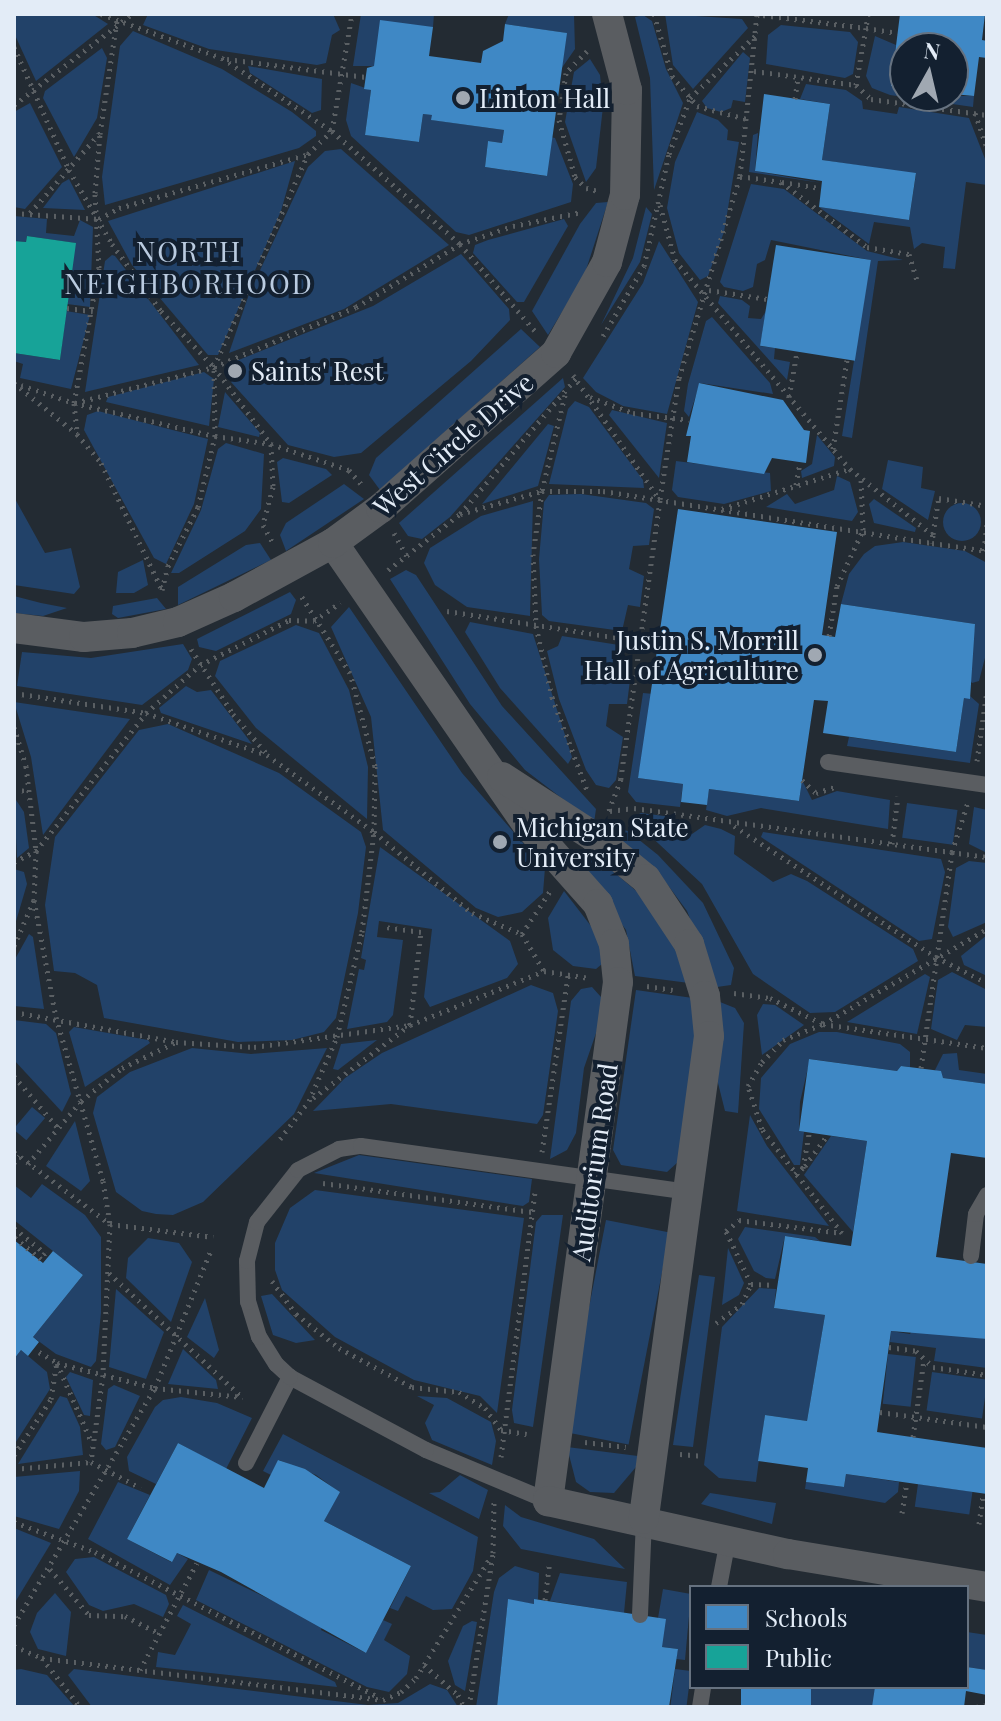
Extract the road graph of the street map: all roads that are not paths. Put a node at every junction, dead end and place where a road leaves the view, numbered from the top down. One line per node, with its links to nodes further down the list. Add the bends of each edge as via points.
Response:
1 (607, 14): 2 (street, West Circle Drive, via 628,101 625,195 603,273 556,353 381,508)
2 (333, 543): 3 (street, West Circle Drive, via 178,622 84,637); 5 (street, Auditorium Road)
3 (14, 628)
4 (828, 762): 6 (lane)
5 (487, 767): 7 (street, Auditorium Road, via 527,824 598,904 614,944 618,982); 8 (street, Auditorium Road, via 593,836 646,879 683,932 705,996 709,1036)
6 (981, 784)
7 (592, 1177): 8 (lane); 11 (lane, via 361,1146 329,1153 298,1170 267,1204 247,1261 252,1320 267,1351); 13 (street, Auditorium Road)
8 (688, 1192): 14 (street, Auditorium Road)
9 (987, 1195): 10 (lane, via 976,1214)
10 (971, 1256)
11 (290, 1377): 12 (lane); 13 (lane, via 426,1450)
12 (246, 1463)
13 (548, 1501): 14 (street)
14 (644, 1519): 15 (street); 18 (lane)
15 (728, 1540): 16 (lane); 17 (street)
16 (719, 1585)
17 (987, 1587)
18 (640, 1615)

